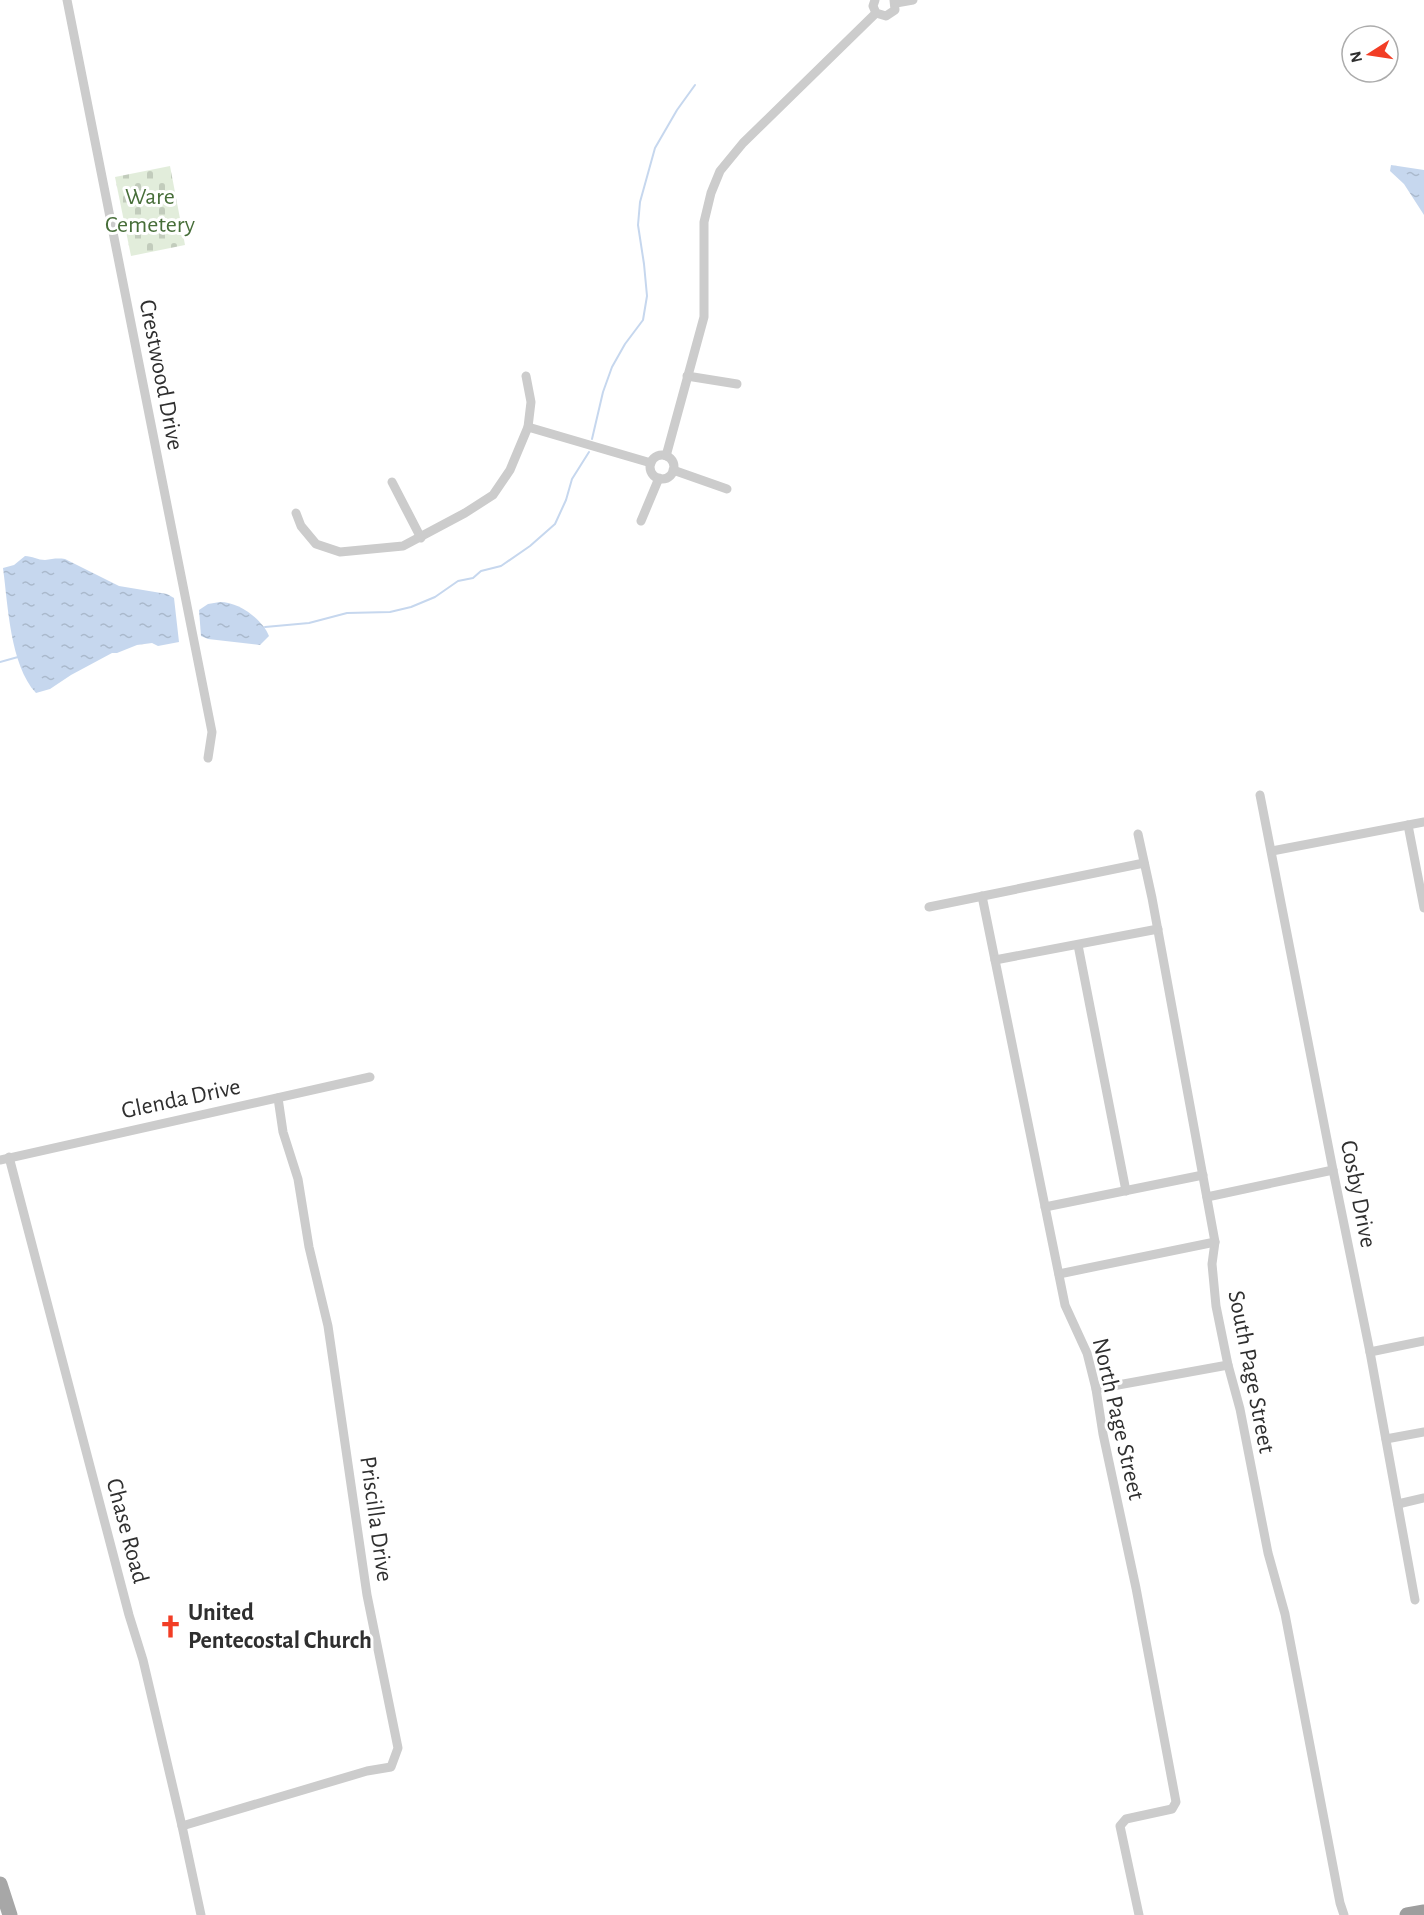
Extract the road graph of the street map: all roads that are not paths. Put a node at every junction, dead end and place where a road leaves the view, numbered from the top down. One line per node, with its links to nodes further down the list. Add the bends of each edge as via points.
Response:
1 (67, 0): 19 (street, Crestwood Drive, via 212,732)
2 (875, 0): 5 (street)
3 (913, 0): 4 (street)
4 (895, 2): 5 (street, via 890,15)
5 (876, 13): 7 (street, via 743,143 720,171 704,222 704,317)
6 (526, 376): 9 (street, via 531,402)
7 (687, 376): 8 (street); 10 (street)
8 (737, 384)
9 (528, 427): 11 (street); 18 (street, via 510,470 493,495)
10 (666, 456): 11 (street, via 658,455); 12 (street, via 672,460)
11 (651, 463): 13 (street, via 652,474)
12 (673, 470): 13 (street, via 667,477); 15 (street)
13 (659, 478): 17 (street)
14 (392, 482): 18 (street)
15 (727, 489)
16 (296, 513): 18 (street, via 316,544 340,552 403,546)
17 (641, 521)
18 (421, 537)
19 (208, 758)
20 (1260, 795): 24 (street, Cosby Drive)
21 (1424, 822): 22 (street)
22 (1408, 825): 24 (street); 28 (street)
23 (1138, 834): 25 (street, South Page Street)
24 (1272, 851): 35 (street, Cosby Drive)
25 (1144, 862): 26 (street); 29 (street, South Page Street)
26 (982, 896): 27 (street); 31 (street, North Page Street)
27 (929, 907)
28 (1424, 908)
29 (1158, 929): 30 (street); 36 (street, South Page Street)
30 (1078, 945): 31 (street); 37 (street)
31 (995, 960): 39 (street, North Page Street)
32 (370, 1077): 33 (street, Glenda Drive)
33 (278, 1098): 34 (street, Glenda Drive); 51 (street, Priscilla Drive, via 328,1326 367,1595 399,1748 391,1767)
34 (4, 1159): 51 (street, Chase Road, via 143,1660)
35 (1333, 1170): 38 (street); 43 (street, Cosby Drive)
36 (1203, 1175): 37 (street); 38 (street, South Page Street)
37 (1126, 1191): 39 (street)
38 (1207, 1197): 40 (street, South Page Street)
39 (1045, 1207): 41 (street, North Page Street)
40 (1215, 1242): 41 (street); 44 (street, South Page Street, via 1212,1264 1216,1306)
41 (1059, 1274): 45 (street, North Page Street, via 1065,1305 1087,1353)
42 (1424, 1341): 43 (street)
43 (1370, 1352): 47 (street, Cosby Drive)
44 (1228, 1365): 45 (street); 57 (street, South Page Street, via 1285,1614)
45 (1096, 1389): 56 (street, North Page Street, via 1176,1802 1172,1809 1126,1819 1120,1826)
46 (1424, 1432): 47 (street)
47 (1386, 1439): 49 (street, Cosby Drive)
48 (1424, 1498): 49 (street)
49 (1398, 1504): 50 (street, Cosby Drive)
50 (1415, 1600)
51 (182, 1826): 55 (street, Chase Road)
52 (0, 1884): 54 (main road)
53 (1424, 1912): 58 (highway)
54 (10, 1915)
55 (201, 1915)
56 (1139, 1915)
57 (1344, 1915)
58 (1407, 1915)

